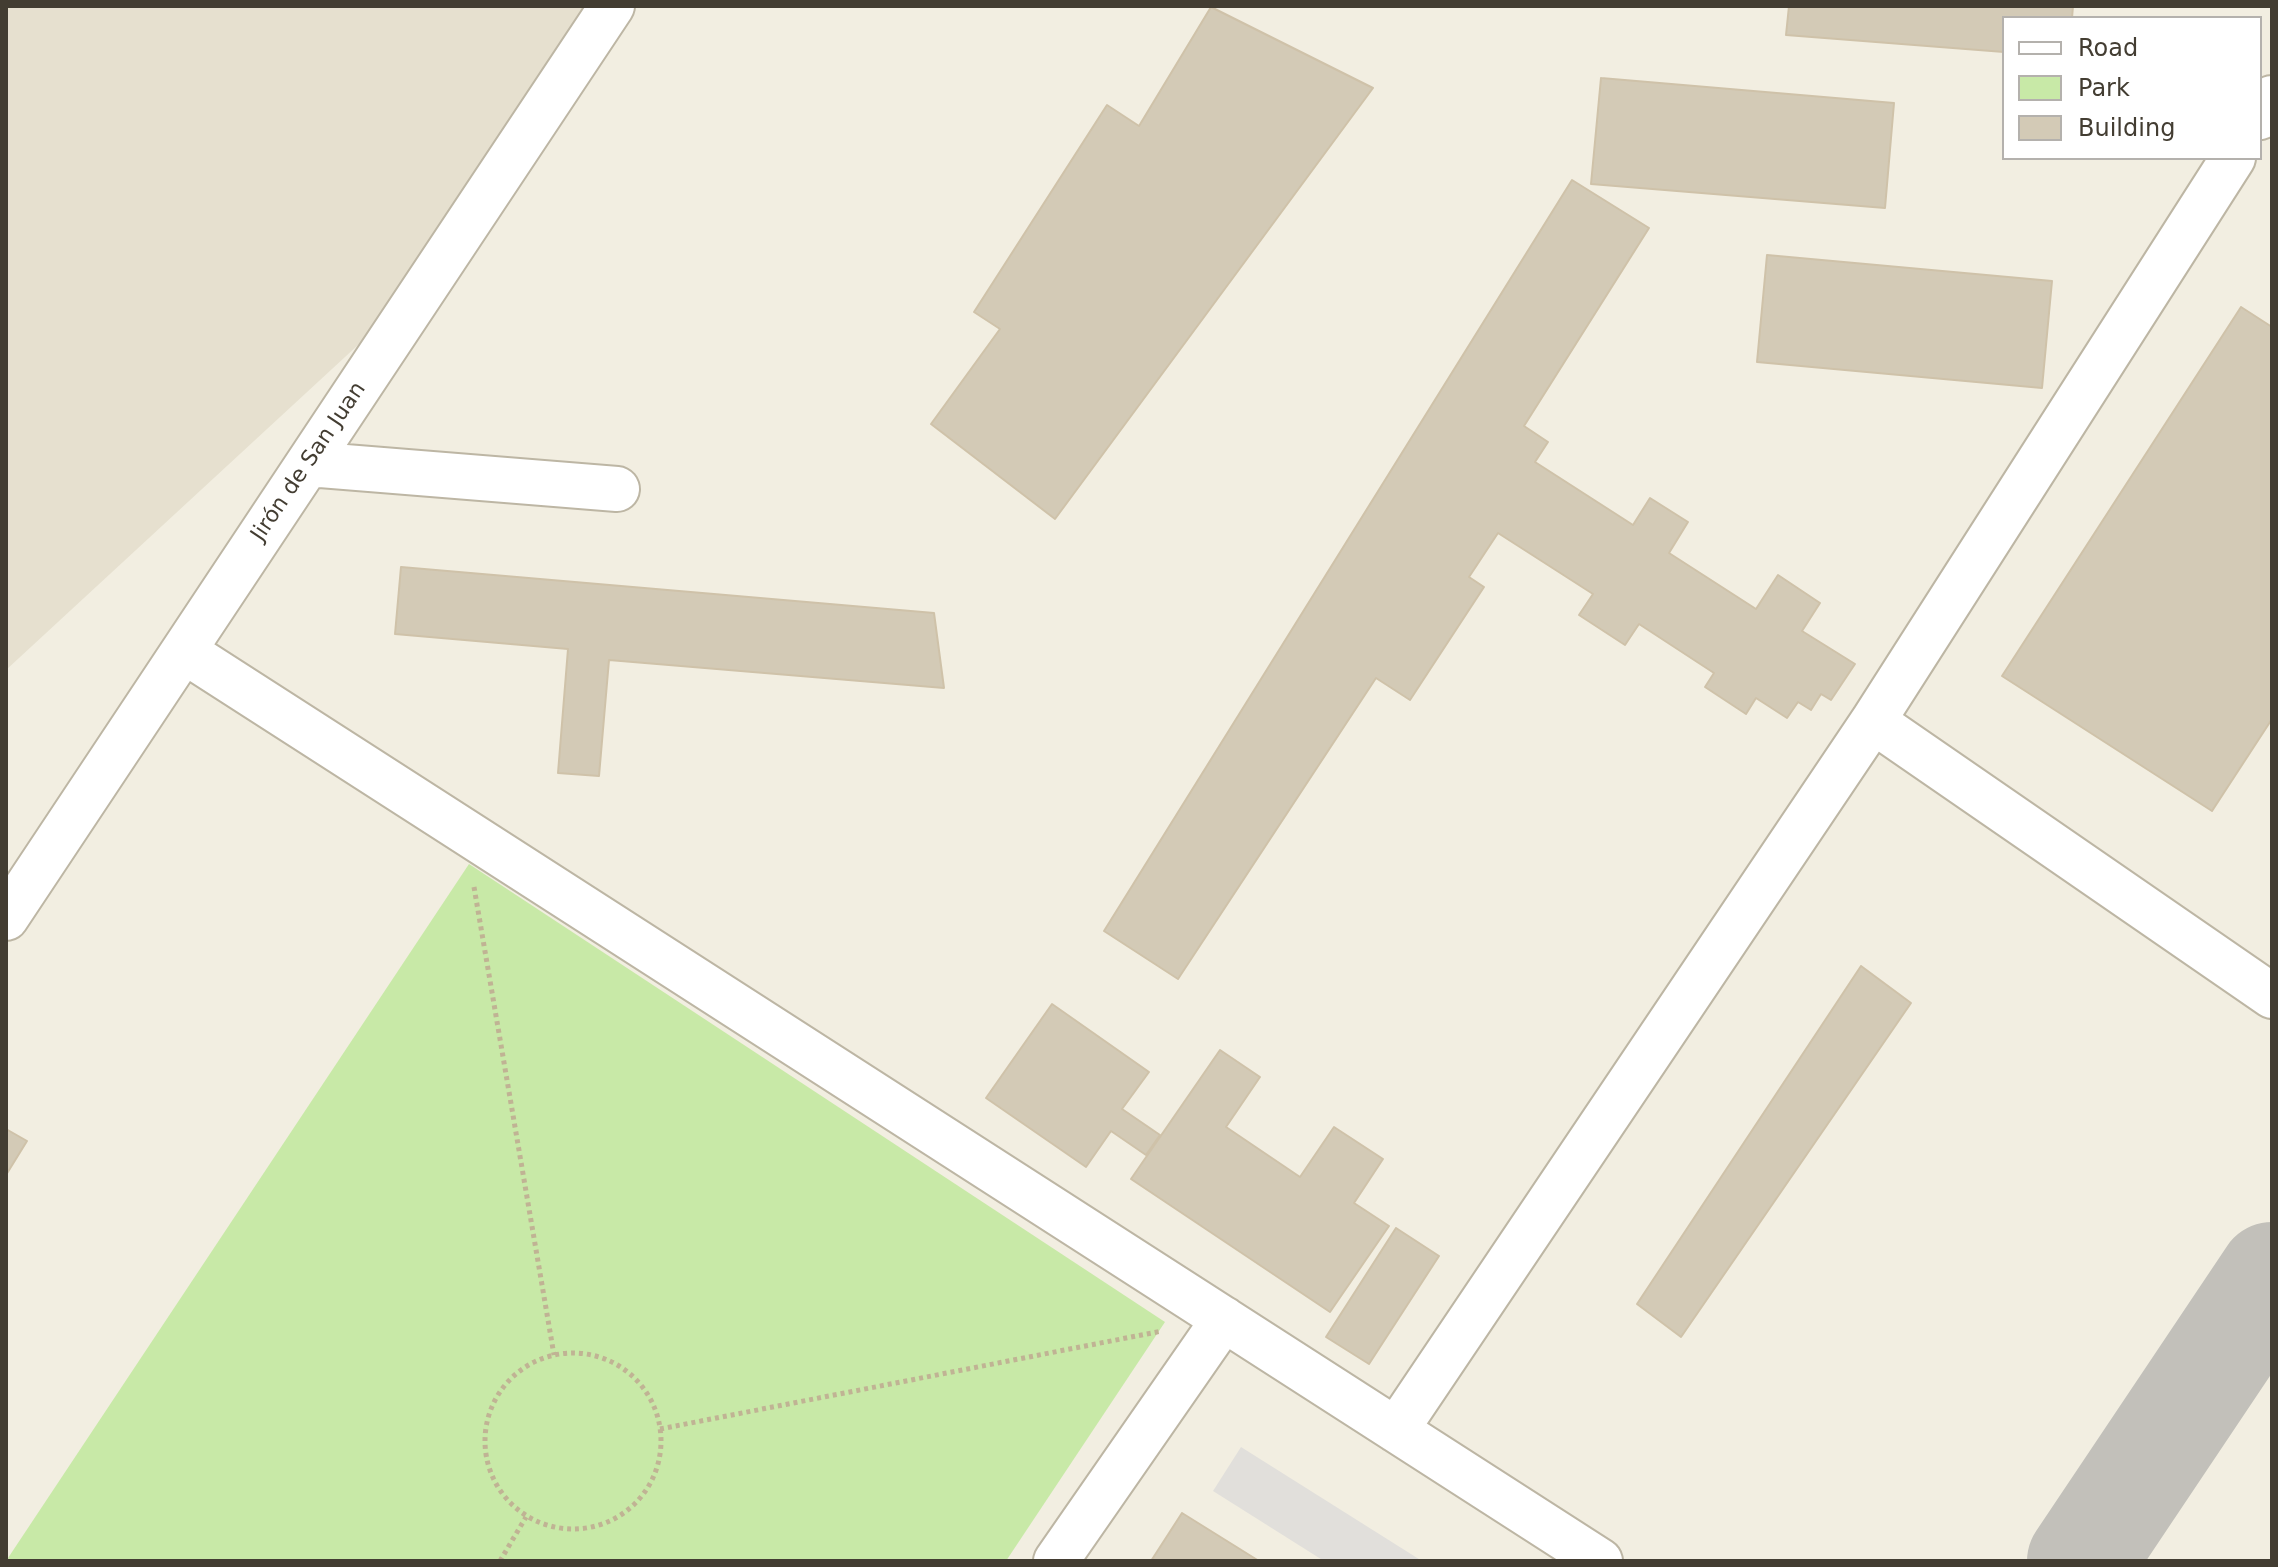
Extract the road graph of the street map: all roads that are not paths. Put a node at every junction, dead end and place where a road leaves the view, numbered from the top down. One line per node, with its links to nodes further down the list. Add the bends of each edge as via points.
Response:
1 (612, 6): 3 (lane, Jirón de San Juan)
2 (2232, 160): 6 (lane)
3 (308, 464): 4 (lane); 5 (lane, Jirón de San Juan)
4 (617, 489)
5 (184, 651): 7 (lane, Jirón de San Juan); 9 (lane)
6 (1873, 721): 8 (lane); 10 (lane)
7 (6, 918)
8 (2272, 996)
9 (1224, 1319): 10 (lane); 11 (lane)
10 (1396, 1430): 12 (lane)
11 (1056, 1561)
12 (1600, 1561)

